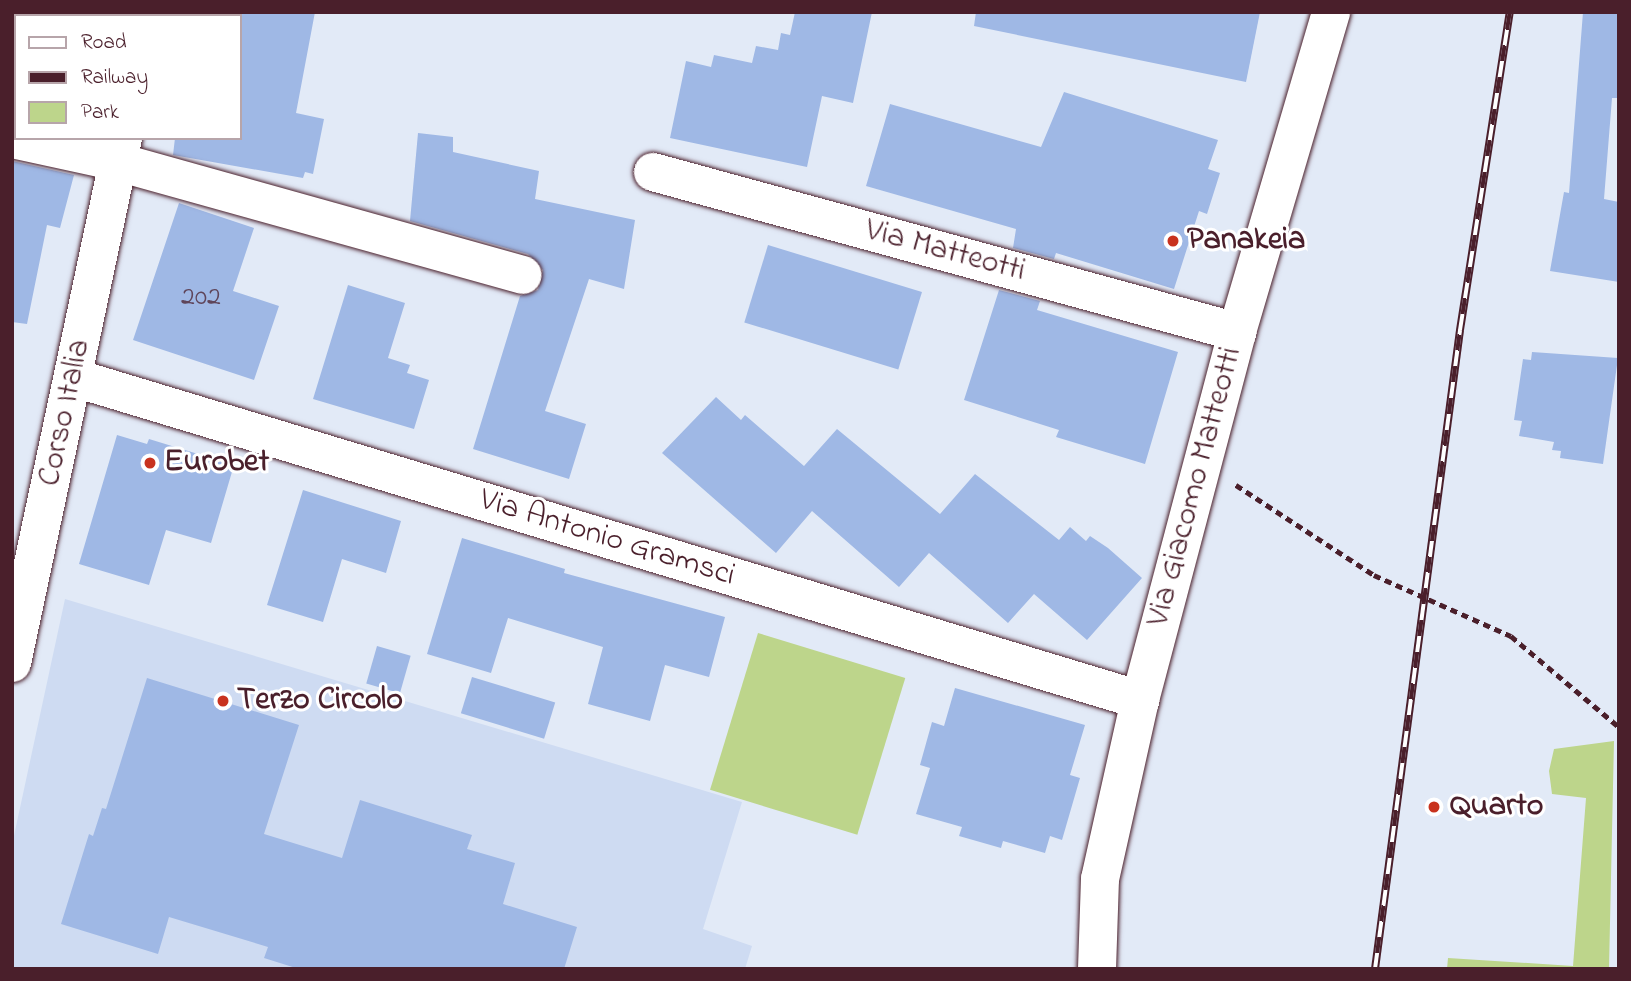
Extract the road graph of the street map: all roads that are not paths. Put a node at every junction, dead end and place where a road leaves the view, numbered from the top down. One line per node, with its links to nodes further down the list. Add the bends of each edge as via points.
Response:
1 (1331, 12): 6 (street, Via Giacomo Matteotti)
2 (22, 140): 3 (street)
3 (121, 150): 5 (street); 7 (street, Corso Italia)
4 (653, 172): 6 (street, Via Matteotti)
5 (522, 275)
6 (1237, 332): 9 (street, Via Giacomo Matteotti)
7 (75, 378): 8 (street, Corso Italia); 9 (street, Via Antonio Gramsci)
8 (12, 663)
9 (1140, 700): 10 (street, Via Giacomo Matteotti, via 1100,879)
10 (1097, 969)

